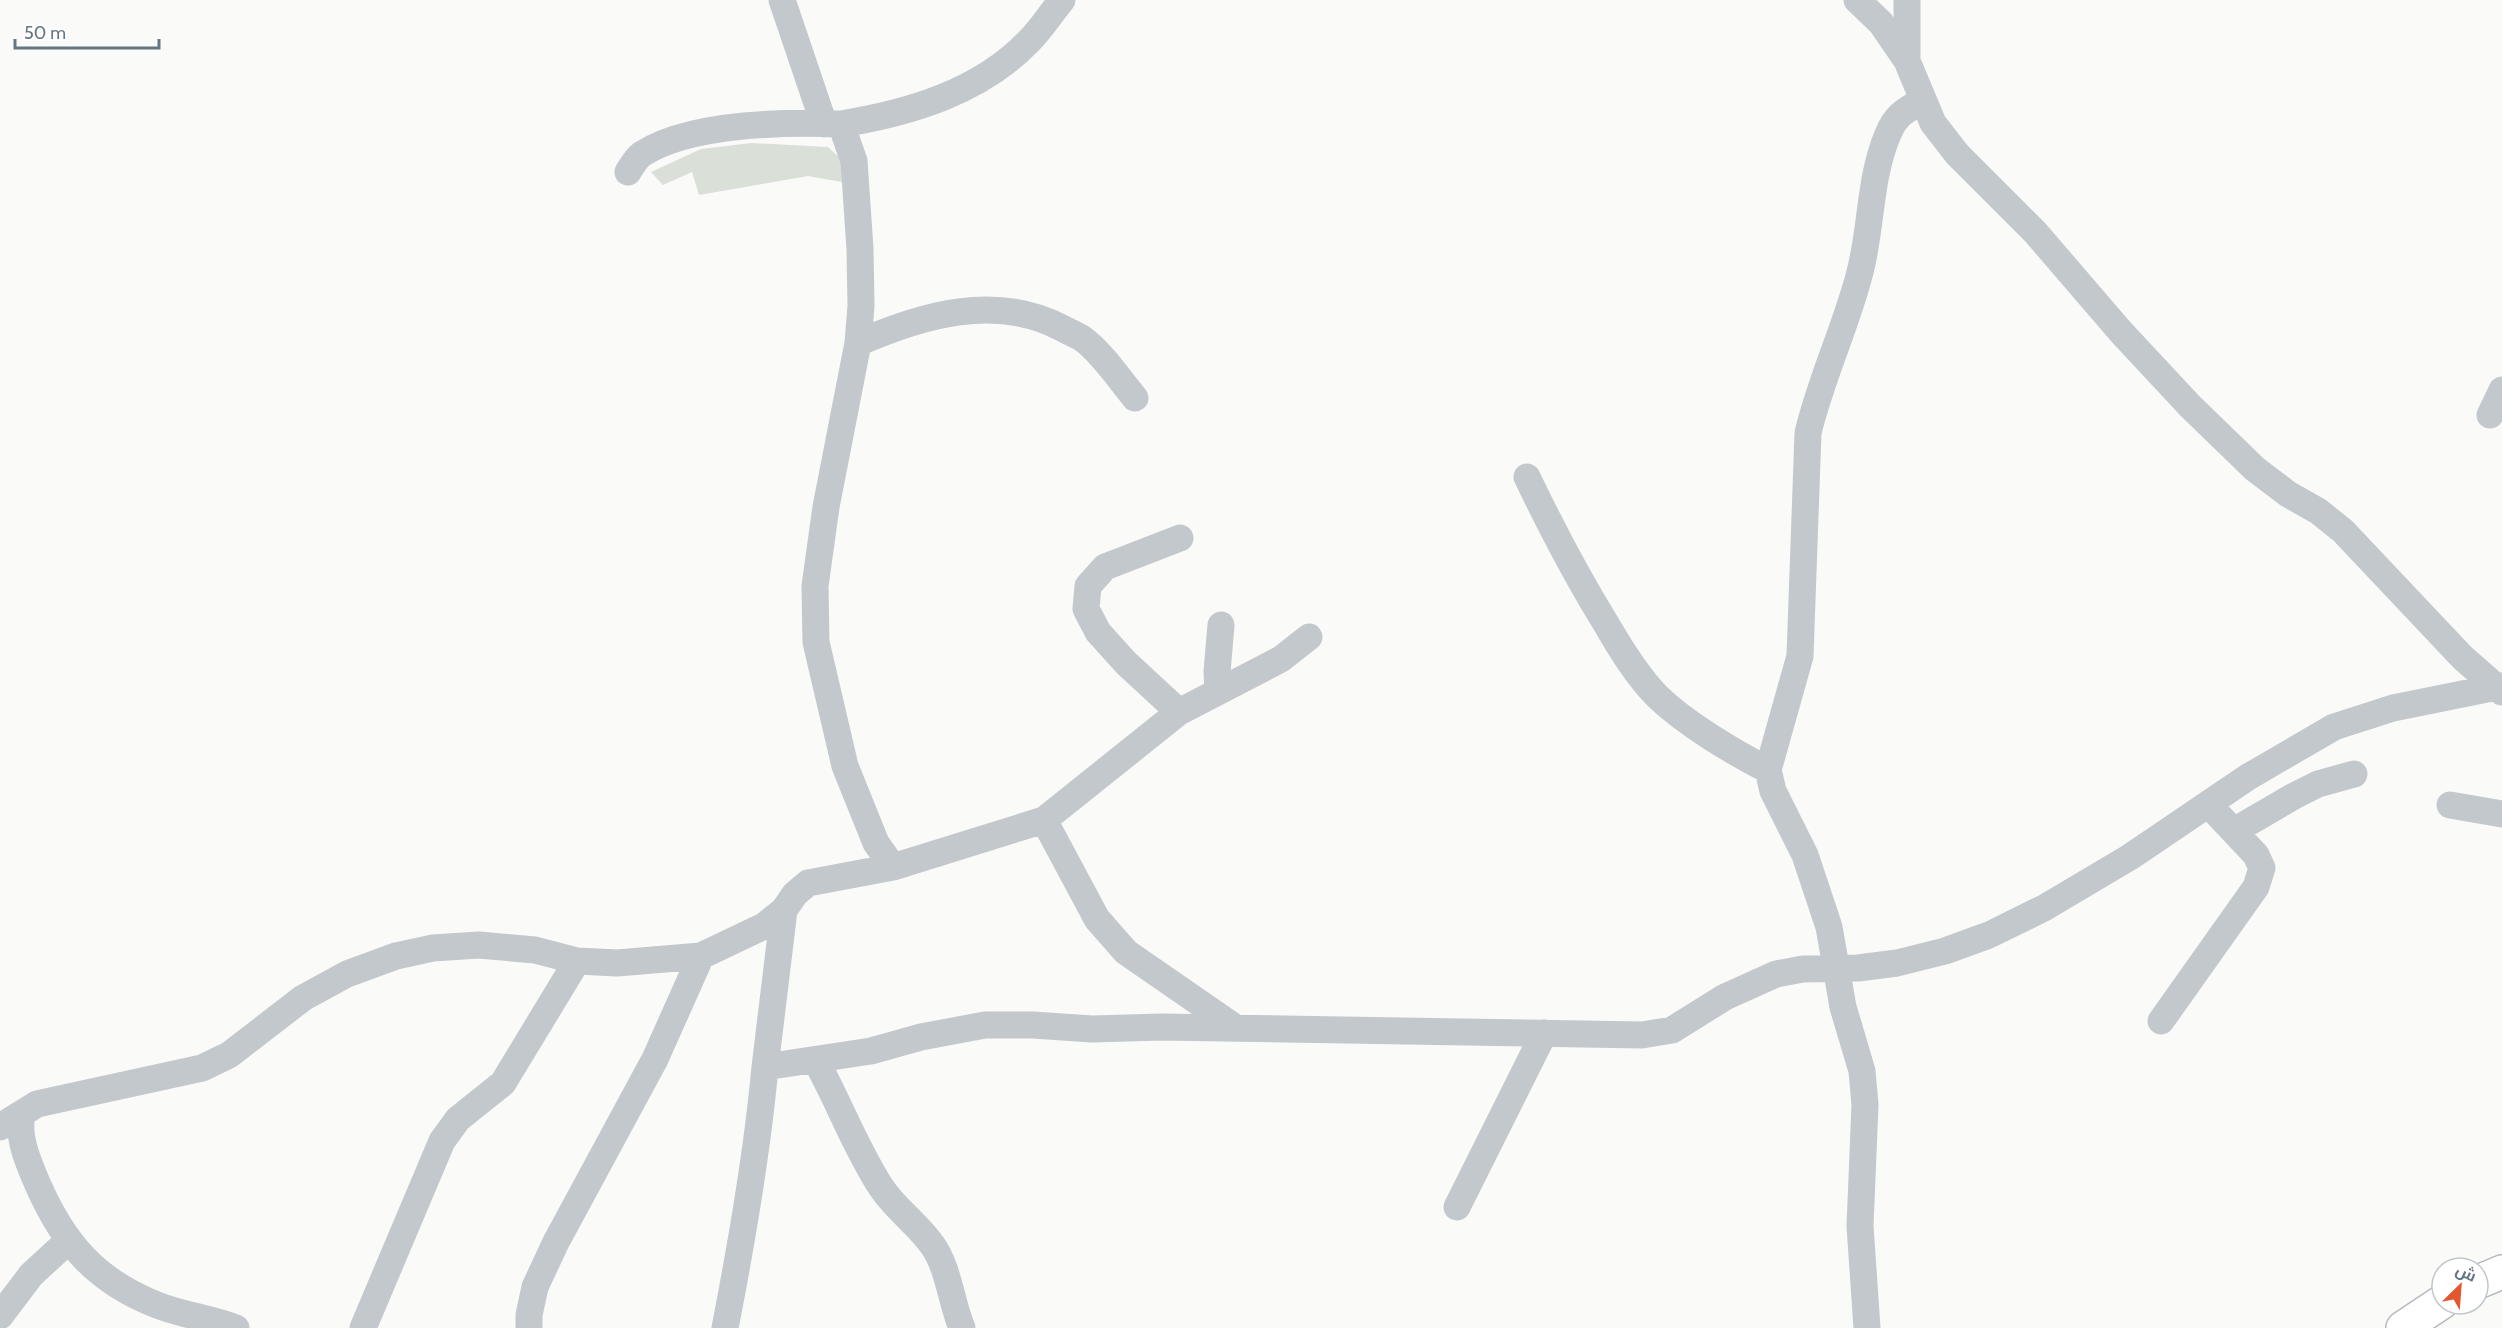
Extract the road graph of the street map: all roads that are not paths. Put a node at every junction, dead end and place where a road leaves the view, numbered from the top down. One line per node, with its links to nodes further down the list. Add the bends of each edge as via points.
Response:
1 (782, 0): 7 (street)
2 (1062, 0): 7 (street, via 1030,40 990,74 939,99 890,116)
3 (1857, 0): 5 (street, via 1881,23)
4 (1907, 0): 5 (street)
5 (1907, 61): 6 (street)
6 (1922, 101): 17 (street, via 1957,154 2035,231 2190,405 2255,469 2343,531 2463,658); 20 (street, via 1899,114 1888,133 1870,198 1860,274 1816,398 1808,433 1800,656)
7 (832, 124): 8 (street, via 731,128 697,134 640,155); 9 (street, via 854,160 861,249)
8 (628, 172)
9 (858, 343): 11 (street, via 921,318 984,310 1017,312 1048,321 1083,339); 27 (street, via 814,586 816,642 845,766 876,843)
10 (2502, 390): 12 (street)
11 (1135, 398)
12 (2490, 415)
13 (1527, 477): 20 (street, via 1573,570 1623,653 1658,697)
14 (1180, 538): 19 (street, via 1105,567 1088,586 1086,609 1098,632)
15 (1221, 625): 18 (street)
16 (1309, 637): 18 (street, via 1281,659)
17 (2499, 688): 22 (street, via 2393,708 2334,727)
18 (1218, 691): 19 (street)
19 (1179, 712): 25 (street)
20 (1768, 771): 31 (street, via 1773,791 1805,855 1829,927)
21 (2354, 774): 26 (street, via 2318,784)
22 (2208, 804): 26 (street); 31 (street, via 2120,863 1989,935 1897,963)
23 (2450, 806): 24 (street)
24 (2502, 814)
25 (1044, 820): 27 (street); 33 (street, via 1097,919 1126,952)
26 (2234, 831): 32 (street, via 2256,855 2262,868 2256,887)
27 (893, 867): 28 (street, via 808,883)
28 (784, 910): 29 (street, via 764,926); 36 (street)
29 (701, 956): 30 (street, via 617,963); 44 (street, via 655,1059 534,1287)
30 (577, 961): 37 (street, via 535,950 479,945 433,948 396,956 347,974 303,998 229,1055 202,1068 37,1104); 43 (street, via 503,1083 458,1119 442,1141)
31 (1835, 969): 34 (street, via 1776,974 1725,998 1672,1030 1642,1035); 47 (street, via 1862,1071 1865,1105 1860,1226)
32 (2161, 1021)
33 (1236, 1028): 34 (street); 35 (street, via 985,1026)
34 (1544, 1033): 38 (street)
35 (816, 1060): 36 (street); 46 (street, via 882,1189 933,1246)
36 (765, 1067): 45 (street, via 759,1139)
37 (11, 1121): 39 (street, via 20,1125 33,1173 53,1218)
38 (1457, 1207)
39 (69, 1240): 41 (street, via 31,1275); 42 (street, via 110,1281 157,1305)
40 (2430, 1310): 48 (main road)
41 (0, 1316)
42 (236, 1328)
43 (363, 1328)
44 (529, 1328)
45 (725, 1328)
46 (962, 1328)
47 (1867, 1328)
48 (2403, 1328)

